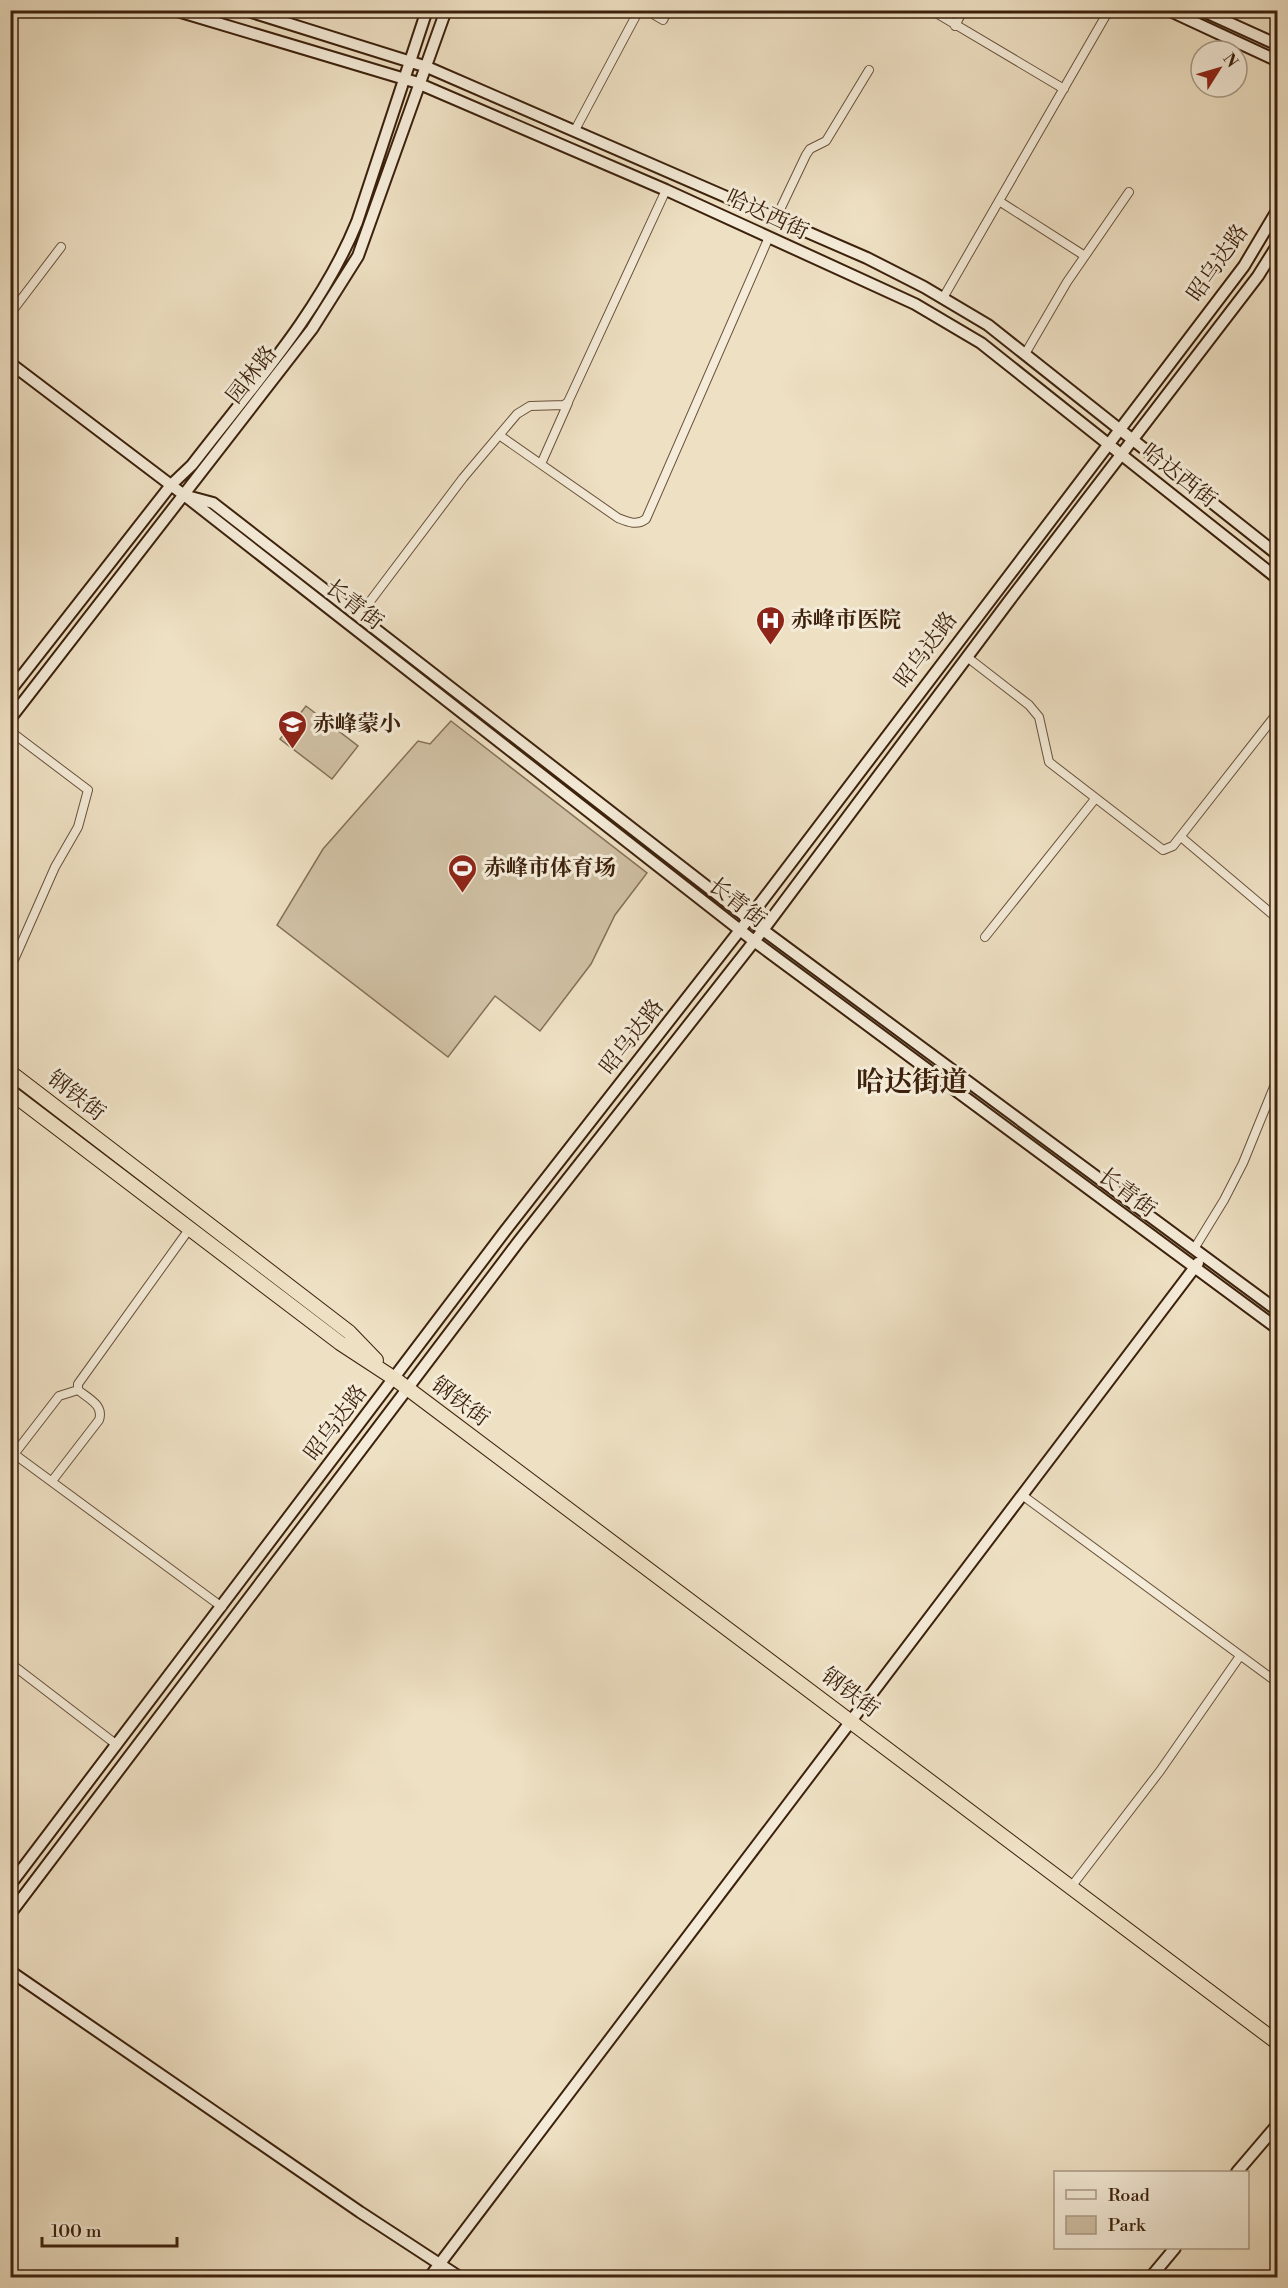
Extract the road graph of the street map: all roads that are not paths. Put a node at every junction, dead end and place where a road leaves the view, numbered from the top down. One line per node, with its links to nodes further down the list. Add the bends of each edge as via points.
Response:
1 (174, 10): 19 (main road, 哈达西街)
2 (245, 10): 15 (main road, 哈达西街)
3 (427, 10): 15 (main road, 园林路)
4 (446, 10): 17 (main road, 园林路)
5 (639, 10): 22 (street)
6 (646, 10): 7 (street, via 663,20)
7 (668, 10)
8 (931, 10): 13 (street)
9 (963, 10): 13 (street)
10 (1109, 10): 21 (street)
11 (1168, 10): 16 (main road)
12 (1201, 10): 14 (main road)
13 (955, 26): 21 (street)
14 (1278, 45)
15 (410, 61): 17 (main road, 哈达西街); 19 (main road, 园林路)
16 (1278, 61)
17 (427, 67): 20 (main road, 园林路); 22 (main road, 哈达西街)
18 (869, 70): 27 (street, via 826,141 806,155)
19 (405, 78): 20 (main road, 哈达西街); 43 (main road, 园林路, via 357,222 337,267 303,320 192,465)
20 (421, 84): 23 (main road, 哈达西街); 44 (main road, 园林路, via 347,277 312,329)
21 (1064, 88): 25 (street)
22 (575, 130): 27 (main road, 哈达西街)
23 (666, 190): 28 (main road, 哈达西街); 36 (street)
24 (1129, 192): 31 (street)
25 (999, 201): 31 (street); 32 (street)
26 (1278, 209): 37 (main road, 昭乌达路, via 1244,266)
27 (776, 218): 32 (main road, 哈达西街, via 867,258)
28 (769, 237): 40 (main road, 哈达西街, via 915,304 981,343); 42 (street, via 646,519 641,523 618,518)
29 (1278, 244): 39 (main road, 昭乌达路)
30 (61, 248): 33 (street)
31 (1085, 256): 34 (street)
32 (943, 298): 34 (main road, 哈达西街, via 988,325)
33 (10, 314)
34 (1025, 354): 37 (main road, 哈达西街)
35 (10, 363): 43 (main road, 长青街)
36 (568, 402): 38 (street, via 530,406 517,414); 42 (street)
37 (1119, 429): 39 (main road, 哈达西街); 40 (main road, 昭乌达路)
38 (499, 435): 42 (street); 47 (street)
39 (1133, 440): 41 (main road, 昭乌达路); 45 (main road, 哈达西街)
40 (1107, 445): 41 (main road, 哈达西街); 55 (main road, 昭乌达路)
41 (1121, 456): 46 (main road, 哈达西街); 48 (main road, 昭乌达路)
42 (541, 464)
43 (171, 485): 44 (main road, 长青街); 49 (main road, 园林路)
44 (184, 495): 47 (main road, 长青街, via 213,503); 51 (main road, 园林路); 57 (main road, 长青街)
45 (1278, 555)
46 (1278, 579)
47 (359, 616): 55 (main road, 长青街)
48 (967, 657): 53 (street, via 1029,705 1039,717 1049,762); 58 (main road, 昭乌达路)
49 (10, 691)
50 (1278, 712): 54 (street)
51 (10, 719)
52 (10, 731): 61 (street, via 88,790 78,827 55,867)
53 (1095, 799): 54 (street, via 1162,850); 59 (street)
54 (1181, 837): 56 (street)
55 (749, 918): 57 (main road, 昭乌达路); 58 (main road, 长青街)
56 (1278, 919)
57 (740, 930): 60 (main road, 长青街); 70 (main road, 昭乌达路)
58 (764, 930): 60 (main road, 昭乌达路); 66 (main road, 长青街)
59 (985, 937)
60 (754, 941): 67 (main road, 长青街); 71 (main road, 昭乌达路)
61 (10, 969)
62 (10, 1072): 70 (highway, 钢铁街, via 349,1332)
63 (1278, 1077): 66 (street, via 1243,1162)
64 (10, 1092): 65 (highway, 钢铁街)
65 (190, 1228): 70 (highway, 钢铁街, via 340,1343); 72 (street, via 78,1384)
66 (1199, 1252): 67 (main road); 68 (main road, 长青街)
67 (1194, 1268): 69 (main road, 长青街); 75 (main road)
68 (1278, 1311)
69 (1278, 1329)
70 (394, 1379): 71 (highway, 钢铁街); 76 (main road, 昭乌达路)
71 (408, 1389): 80 (highway, 钢铁街); 84 (main road, 昭乌达路)
72 (78, 1390): 73 (street, via 59,1396); 74 (street, via 100,1407 99,1420)
73 (13, 1452): 74 (street)
74 (52, 1480): 76 (street)
75 (1022, 1495): 77 (street); 80 (main road)
76 (222, 1607): 81 (main road, 昭乌达路)
77 (1240, 1656): 79 (street); 83 (street, via 1160,1771)
78 (10, 1663): 81 (street)
79 (1278, 1683)
80 (852, 1720): 83 (highway, 钢铁街); 90 (main road)
81 (117, 1745): 82 (main road, 昭乌达路)
82 (10, 1885)
83 (1071, 1887): 86 (highway, 钢铁街)
84 (10, 1914)
85 (10, 1971): 90 (main road)
86 (1278, 2043)
87 (1278, 2124): 88 (main road)
88 (1238, 2171)
89 (1173, 2249): 93 (main road)
90 (440, 2264): 91 (main road); 92 (main road)
91 (429, 2277)
92 (461, 2277)
93 (1150, 2277)

